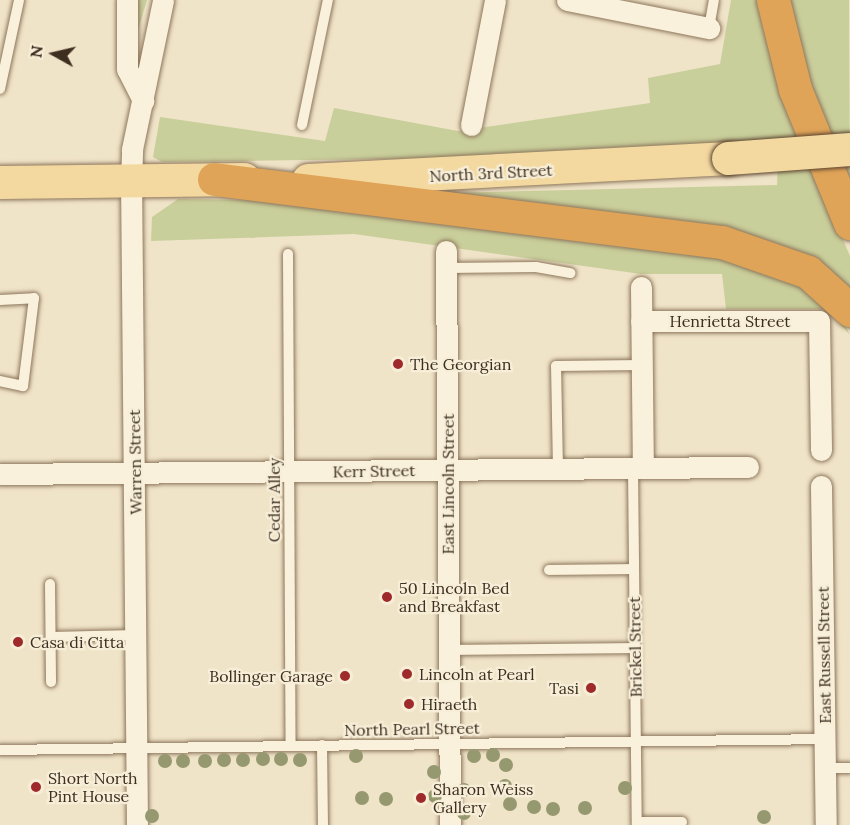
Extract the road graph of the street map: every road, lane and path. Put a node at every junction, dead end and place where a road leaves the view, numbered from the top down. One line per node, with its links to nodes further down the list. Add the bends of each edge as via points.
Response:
1 (19, 0): 10 (lane)
2 (128, 0): 12 (street, via 127,69)
3 (163, 0): 12 (street, Warren Street)
4 (328, 0): 13 (lane)
5 (495, 0): 14 (street)
6 (567, 0): 9 (street)
7 (714, 0): 9 (lane)
8 (773, 0): 19 (highway, via 795,89)
9 (709, 28)
10 (5, 46): 11 (lane)
11 (0, 89)
12 (143, 101): 18 (street, Warren Street)
13 (302, 125)
14 (471, 125)
15 (850, 148): 16 (main road, North 3rd Street, bridge, via 353,180)
16 (214, 179): 18 (main road, North 3rd Street); 25 (highway, via 722,242 808,272)
17 (0, 182): 18 (main road, North 3rd Street)
18 (131, 182): 35 (street, Warren Street)
19 (850, 223)
20 (288, 254): 34 (lane, Cedar Alley)
21 (446, 259): 22 (lane); 33 (street, East Lincoln Street)
22 (570, 273)
23 (641, 287): 26 (street, Brickel Street)
24 (0, 300): 28 (lane, via 34,298 23,386)
25 (850, 310)
26 (641, 321): 27 (street, Brickel Street); 29 (street, Henrietta Street, via 819,321)
27 (642, 365): 31 (street, Brickel Street); 32 (lane, via 556,366)
28 (0, 381)
29 (821, 450)
30 (748, 467): 31 (street, Kerr Street)
31 (638, 468): 32 (street, Kerr Street); 38 (lane, Brickel Street)
32 (558, 469): 33 (street, Kerr Street)
33 (448, 470): 34 (street, Kerr Street); 44 (street, East Lincoln Street)
34 (289, 472): 35 (street, Kerr Street); 50 (lane, Cedar Alley)
35 (135, 473): 36 (street, Kerr Street); 41 (street, Warren Street)
36 (0, 474)
37 (821, 486): 46 (street, East Russell Street)
38 (634, 569): 39 (lane); 43 (lane, Brickel Street)
39 (549, 570)
40 (50, 584): 42 (lane)
41 (136, 635): 42 (lane); 51 (street, Warren Street)
42 (51, 636): 45 (lane)
43 (635, 648): 44 (lane); 47 (lane, Brickel Street)
44 (449, 650): 48 (street, East Lincoln Street)
45 (51, 681)
46 (825, 739): 47 (lane, North Pearl Street); 53 (street, East Russell Street)
47 (636, 741): 48 (lane, North Pearl Street); 56 (lane, Brickel Street)
48 (450, 744): 49 (lane, North Pearl Street); 59 (street, East Lincoln Street)
49 (322, 745): 50 (lane, North Pearl Street); 58 (lane)
50 (291, 746): 51 (lane, North Pearl Street)
51 (137, 748): 52 (lane, North Pearl Street); 57 (street, Warren Street)
52 (0, 750)
53 (825, 768): 54 (lane); 60 (street, East Russell Street)
54 (850, 768)
55 (682, 822): 56 (lane)
56 (637, 824)
57 (137, 825)
58 (323, 825)
59 (450, 825)
60 (826, 825)

